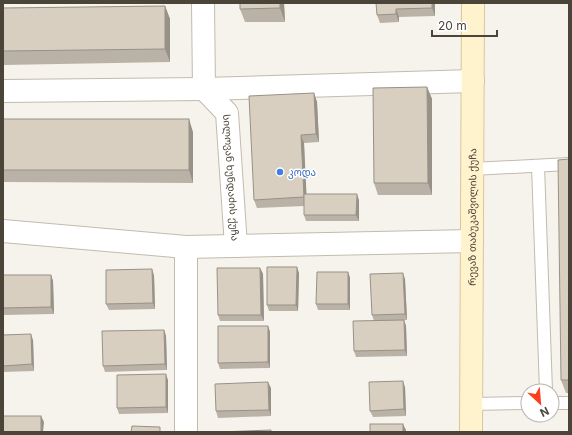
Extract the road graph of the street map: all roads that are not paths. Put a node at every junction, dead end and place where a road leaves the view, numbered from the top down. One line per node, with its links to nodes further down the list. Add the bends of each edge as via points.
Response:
1 (203, 3): 4 (street)
2 (473, 3): 3 (main road, რევაზ თაბუკაშვილის ქუჩა)
3 (473, 80): 4 (street); 8 (main road, რევაზ თაბუკაშვილის ქუჩა)
4 (204, 89): 5 (street); 11 (street, სილოვან ხუნდაძის ქუჩა, via 227,113)
5 (3, 91)
6 (569, 164): 7 (lane)
7 (538, 166): 8 (lane); 13 (lane)
8 (472, 169): 10 (main road, რევაზ თაბუკაშვილის ქუჩა)
9 (3, 232): 12 (street, სილოვან ხუნდაძის ქუჩა)
10 (472, 241): 11 (street); 15 (main road, რევაზ თაბუკაშვილის ქუჩა)
11 (236, 246): 12 (street, სილოვან ხუნდაძის ქუჩა)
12 (186, 247): 16 (street)
13 (546, 383)
14 (520, 403): 15 (lane)
15 (471, 404): 17 (main road, რევაზ თაბუკაშვილის ქუჩა)
16 (186, 432)
17 (471, 432)

